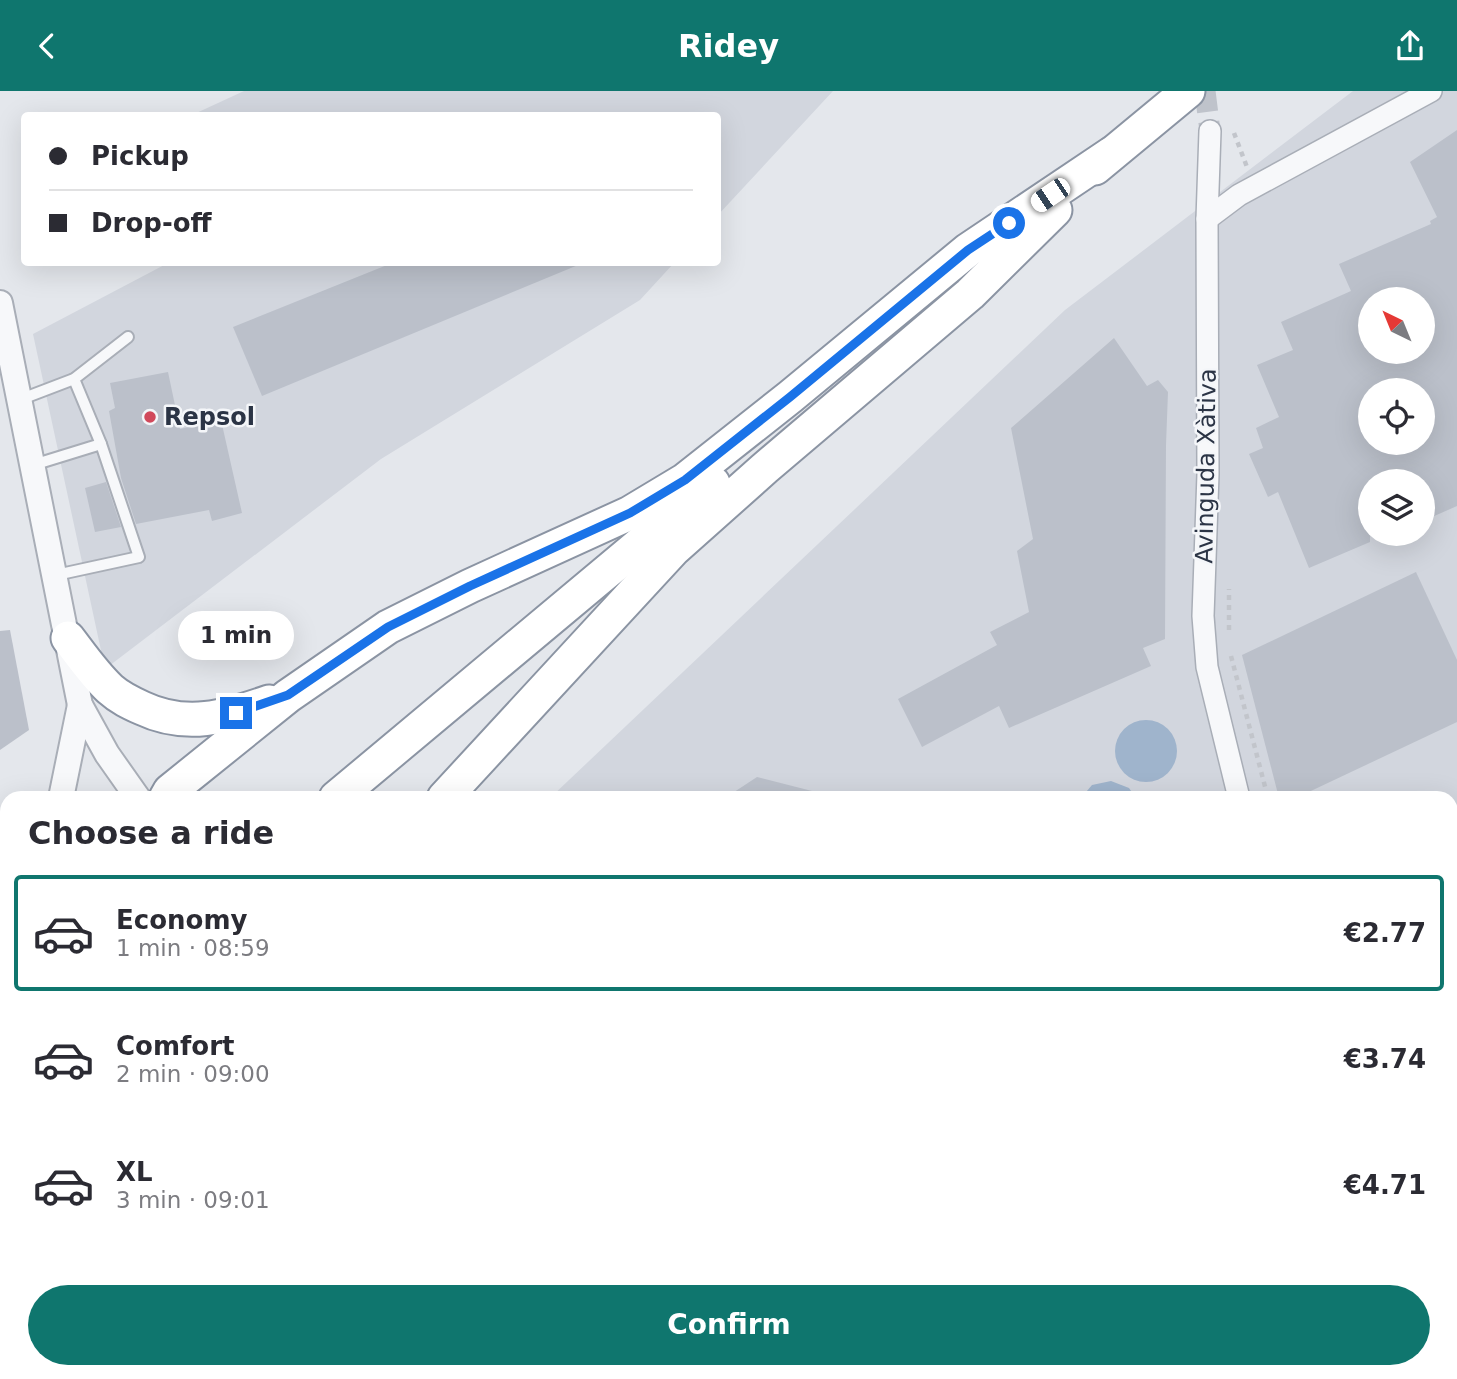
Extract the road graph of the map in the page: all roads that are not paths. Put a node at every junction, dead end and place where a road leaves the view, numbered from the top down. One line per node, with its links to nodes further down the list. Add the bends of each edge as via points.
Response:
1 (1188, 91): 4 (highway)
2 (1431, 91): 5 (street, via 1238,195)
3 (1210, 131): 5 (street, Avinguda Xàtiva)
4 (1111, 154): 14 (highway, via 968,250 685,480 630,513 388,627); 19 (highway); 20 (highway, via 970,294 673,550)
5 (1207, 219): 21 (street, Avinguda Xàtiva, via 1208,474 1203,616 1207,667)
6 (0, 303): 9 (street)
7 (128, 337): 8 (lane)
8 (74, 379): 9 (lane); 10 (lane)
9 (19, 400): 11 (street)
10 (101, 444): 11 (lane); 12 (lane, via 139,557)
11 (33, 465): 12 (street)
12 (56, 575): 13 (street)
13 (68, 638): 14 (highway, via 110,689 157,716 205,719); 15 (street)
14 (288, 695): 18 (highway)
15 (80, 705): 16 (street); 17 (street)
16 (62, 791)
17 (133, 791)
18 (170, 791)
19 (344, 791)
20 (450, 791)
21 (1237, 791)

